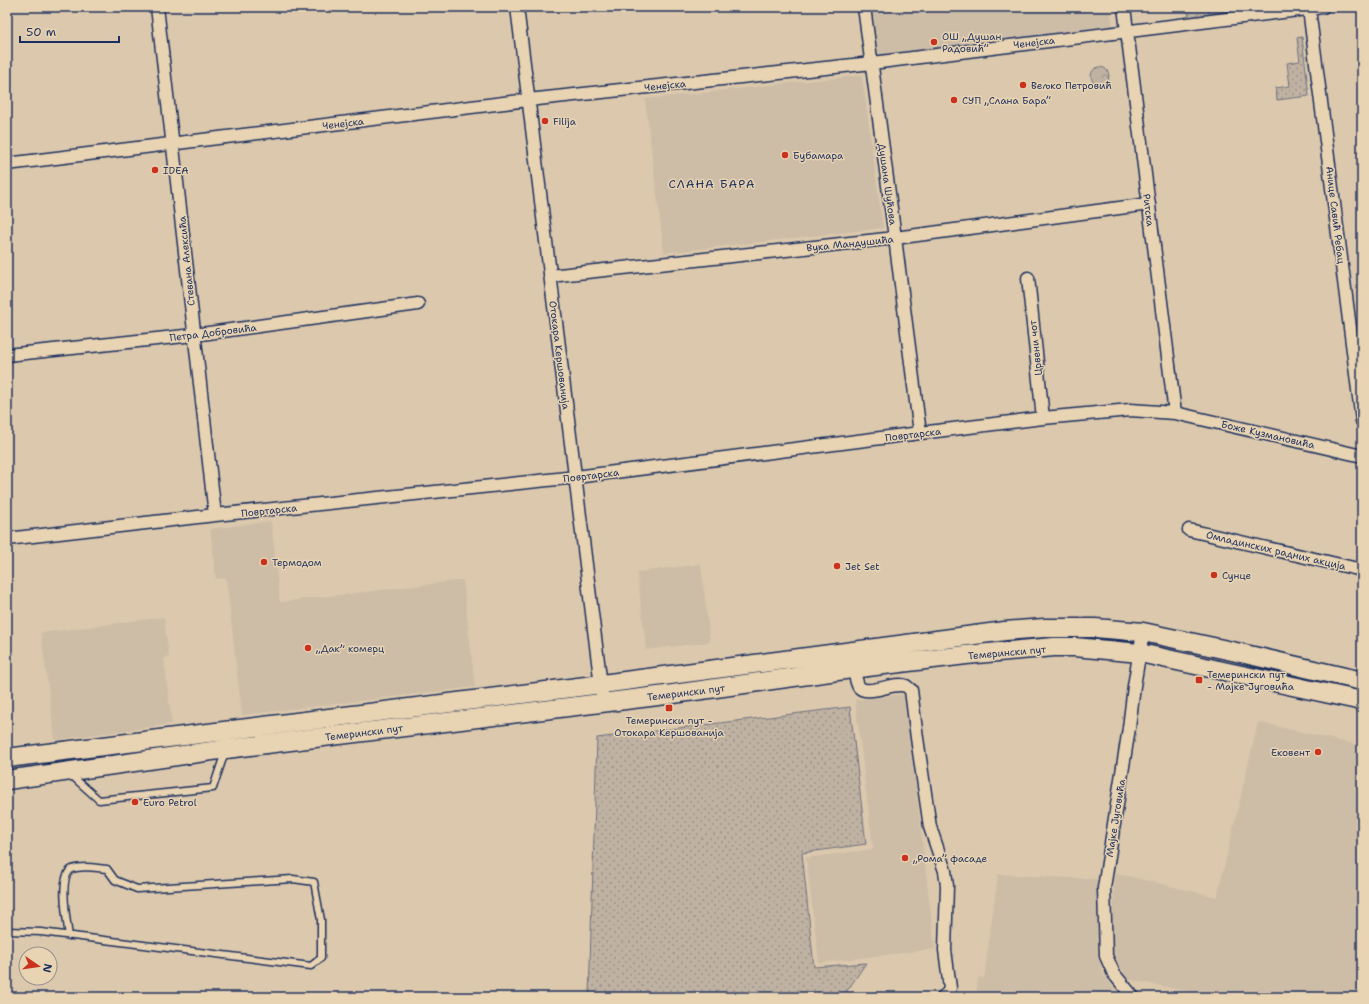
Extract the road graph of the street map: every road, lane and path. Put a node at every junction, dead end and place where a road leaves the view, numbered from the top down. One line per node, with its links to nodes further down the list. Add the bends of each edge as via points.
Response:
1 (157, 7): 10 (street, Стевана Алексића)
2 (517, 7): 9 (street, Отокара Кершованија)
3 (864, 7): 8 (street, Душана Шућова)
4 (1124, 7): 7 (street, Ритска)
5 (1323, 7): 6 (street, Ченејска)
6 (1309, 8): 7 (street, Ченејска); 21 (street, Анице Савић Ребац)
7 (1127, 31): 8 (street, Ченејска); 12 (street, Ритска)
8 (872, 62): 9 (street, Ченејска); 13 (street, Душана Шућова)
9 (528, 100): 10 (street, Ченејска); 14 (street, Отокара Кершованија)
10 (172, 144): 11 (street, Ченејска); 17 (street, Стевана Алексића)
11 (7, 164)
12 (1149, 204): 13 (street, Вука Мандушића); 19 (street, Ритска)
13 (896, 238): 14 (street, Вука Мандушића); 22 (street, Душана Шућова)
14 (550, 276): 24 (street, Отокара Кершованија)
15 (1028, 278): 20 (street, Црвени чот)
16 (418, 304): 17 (street, Петра Добровића)
17 (194, 335): 18 (street, Петра Добровића); 25 (street, Стевана Алексића)
18 (7, 355)
19 (1175, 413): 20 (street, Повртарска, via 1130,410); 23 (street, Боже Кузмановића)
20 (1043, 418): 22 (street, Повртарска)
21 (1362, 421)
22 (920, 433): 24 (street, Повртарска)
23 (1362, 456)
24 (576, 477): 25 (street, Повртарска); 33 (street, Отокара Кершованија)
25 (215, 515): 27 (street, Повртарска)
26 (1189, 530): 28 (street, Омладинских радних акција)
27 (7, 539)
28 (1362, 570)
29 (1143, 632): 30 (street, Мајке Југовића); 32 (main road, Темерински пут); 33 (main road, Темерински пут, via 1095,628 1005,631)
30 (1140, 653): 31 (main road, Темерински пут, via 1054,647); 34 (main road, Темерински пут); 43 (street, Мајке Југовића, via 1104,888 1106,956 1114,974)
31 (854, 669): 35 (main road, Темерински пут); 42 (street, via 858,686 862,690 900,686 906,686 911,690 930,827 945,871 947,886 946,950 950,988 948,994)
32 (1362, 682)
33 (602, 684): 35 (street, Отокара Кершованија); 37 (main road, Темерински пут)
34 (1362, 701)
35 (603, 702): 36 (main road, Темерински пут)
36 (226, 749): 38 (main road, Темерински пут); 38 (lane, via 213,788 100,800)
37 (7, 758)
38 (66, 771): 39 (main road, Темерински пут)
39 (7, 780)
40 (7, 931): 41 (lane)
41 (69, 936): 41 (lane, via 311,966 321,958 322,920 314,882 293,879 137,889 116,880 107,869 87,867 72,870 67,874 64,889)
42 (943, 997)
43 (1133, 997)

